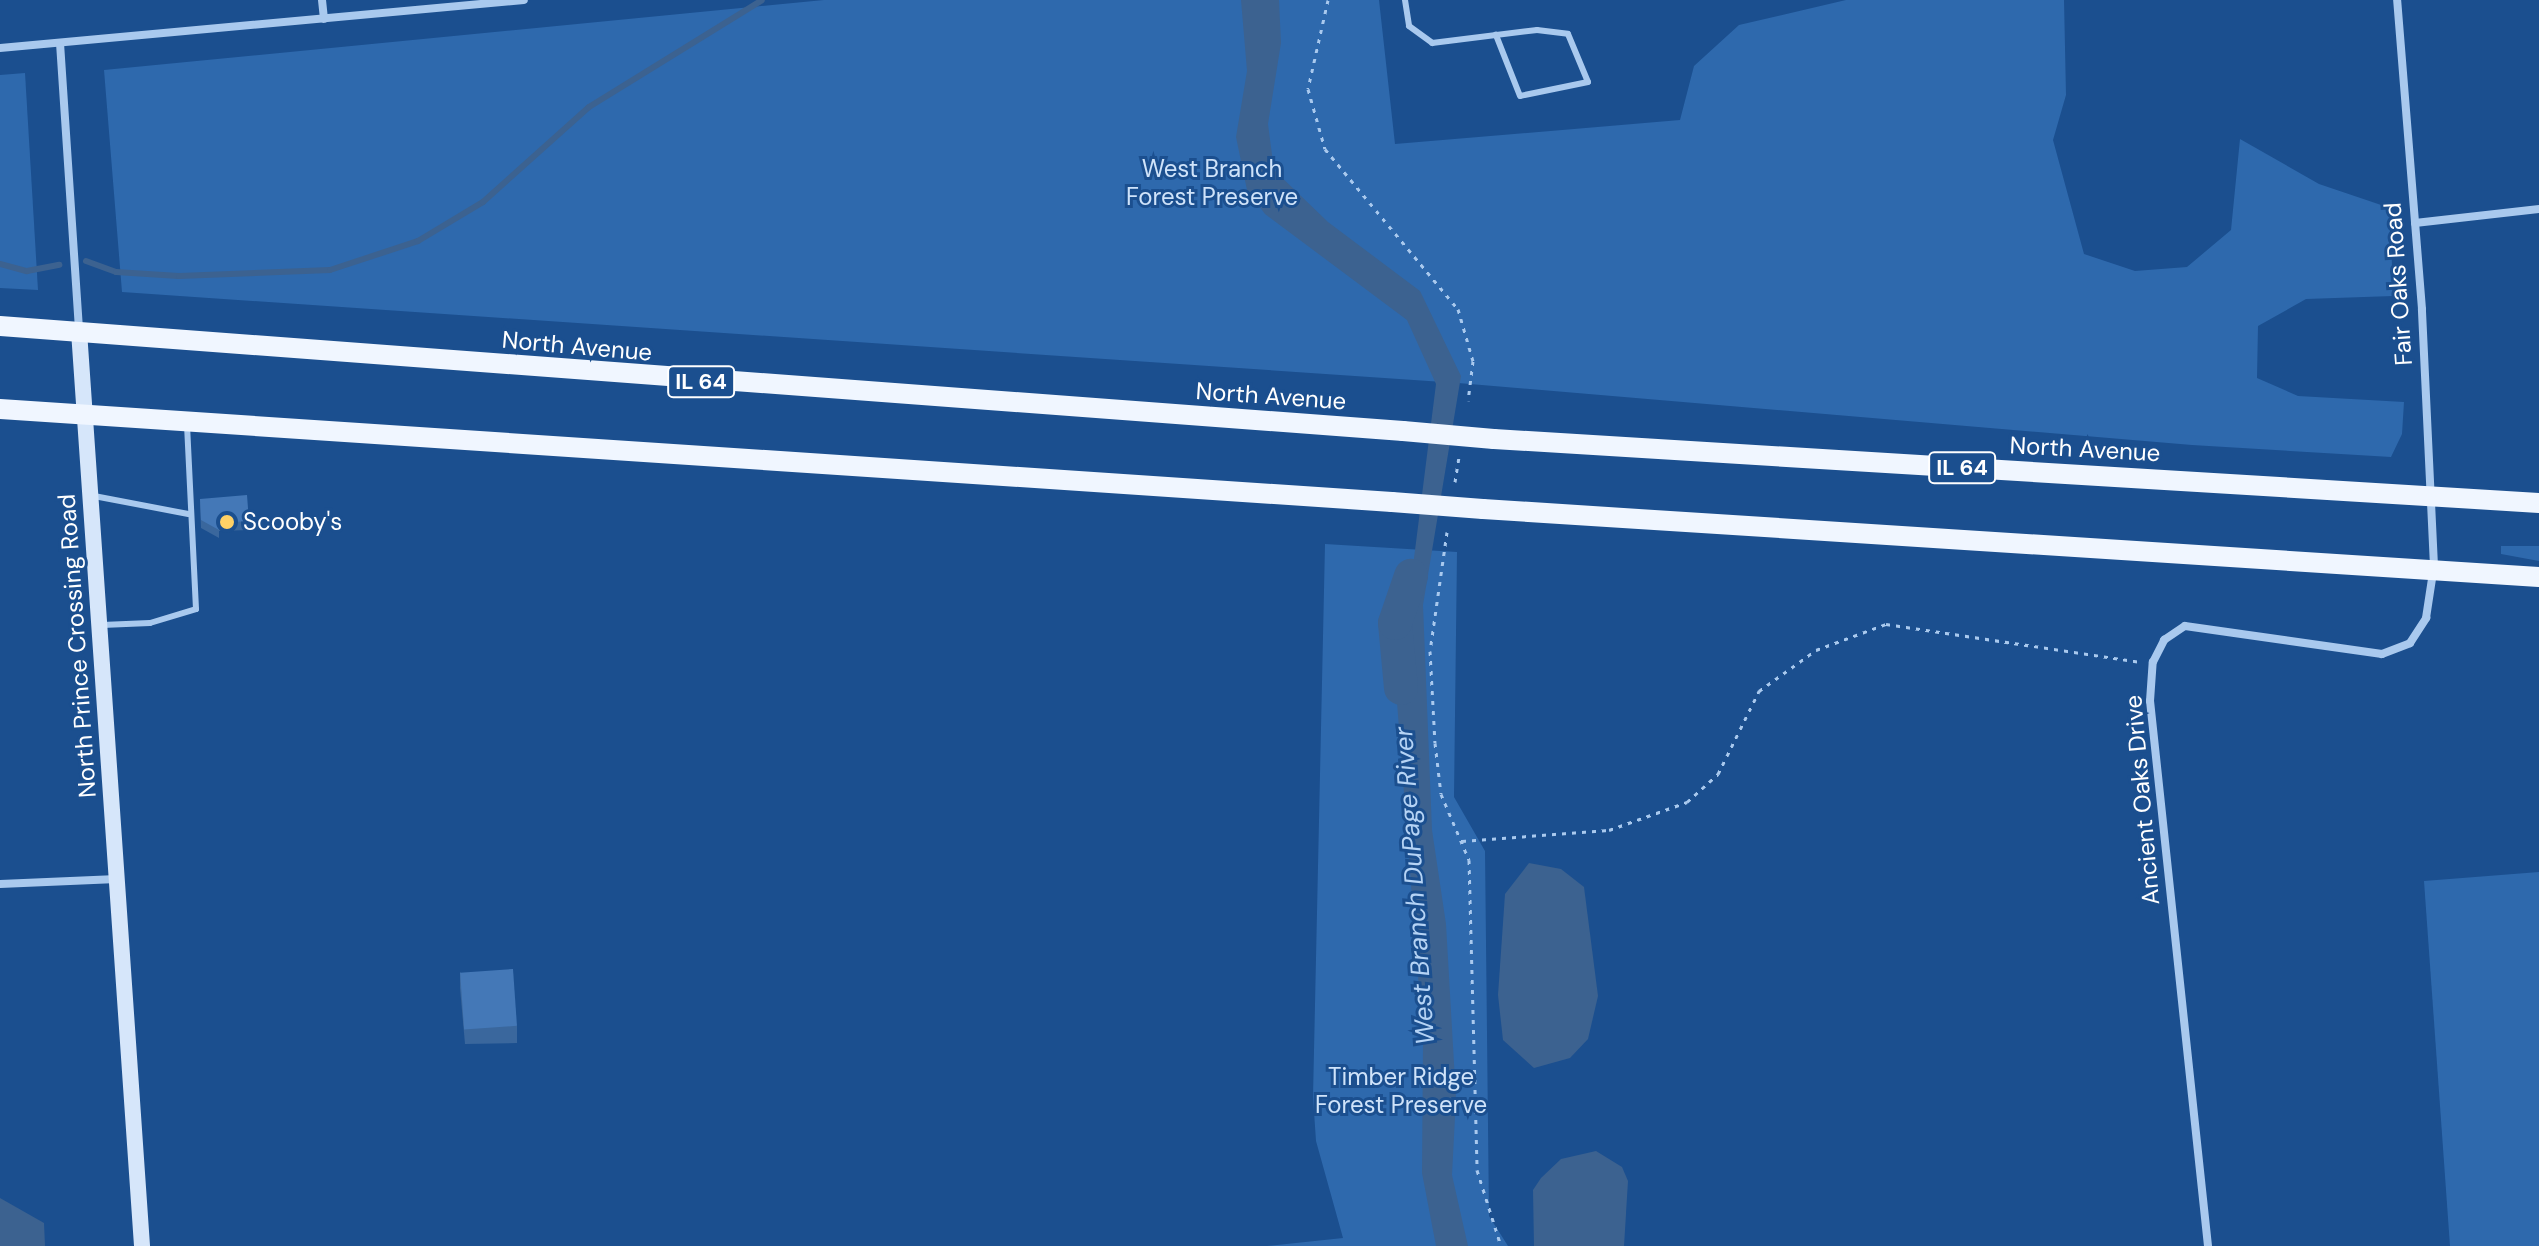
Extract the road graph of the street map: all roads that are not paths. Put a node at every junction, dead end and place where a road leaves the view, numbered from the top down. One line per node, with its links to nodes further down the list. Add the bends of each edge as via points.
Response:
1 (322, 0): 5 (street)
2 (524, 0): 5 (street)
3 (1405, 0): 6 (lane, via 1409,26 1432,43)
4 (2397, 0): 10 (street, Fair Oaks Road)
5 (324, 19): 7 (street)
6 (1496, 35): 6 (lane, via 1568,34 1588,82 1520,96)
7 (60, 43): 8 (street); 12 (street, North Prince Crossing Road)
8 (0, 48)
9 (2539, 209): 10 (street)
10 (2415, 223): 16 (street, Fair Oaks Road)
11 (0, 326): 12 (main road, North Avenue / IL 64)
12 (79, 331): 14 (street, North Prince Crossing Road); 16 (main road, North Avenue / IL 64, bridge, via 1494,439)
13 (0, 409): 14 (main road)
14 (85, 416): 15 (main road); 17 (street, North Prince Crossing Road)
15 (187, 422): 19 (lane); 20 (main road, bridge)
16 (2430, 494): 18 (main road, North Avenue / IL 64); 20 (street, Fair Oaks Road)
17 (90, 495): 19 (lane); 22 (street, North Prince Crossing Road)
18 (2539, 503)
19 (188, 514): 22 (lane, via 196,609 150,623)
20 (2434, 566): 21 (main road); 26 (street, Ancient Oaks Drive, via 2426,618 2410,643 2382,654 2185,626 2164,640 2153,662 2150,701)
21 (2539, 577)
22 (99, 625): 23 (street, North Prince Crossing Road)
23 (117, 879): 24 (street); 25 (street, North Prince Crossing Road)
24 (0, 884)
25 (142, 1246)
26 (2208, 1246)

